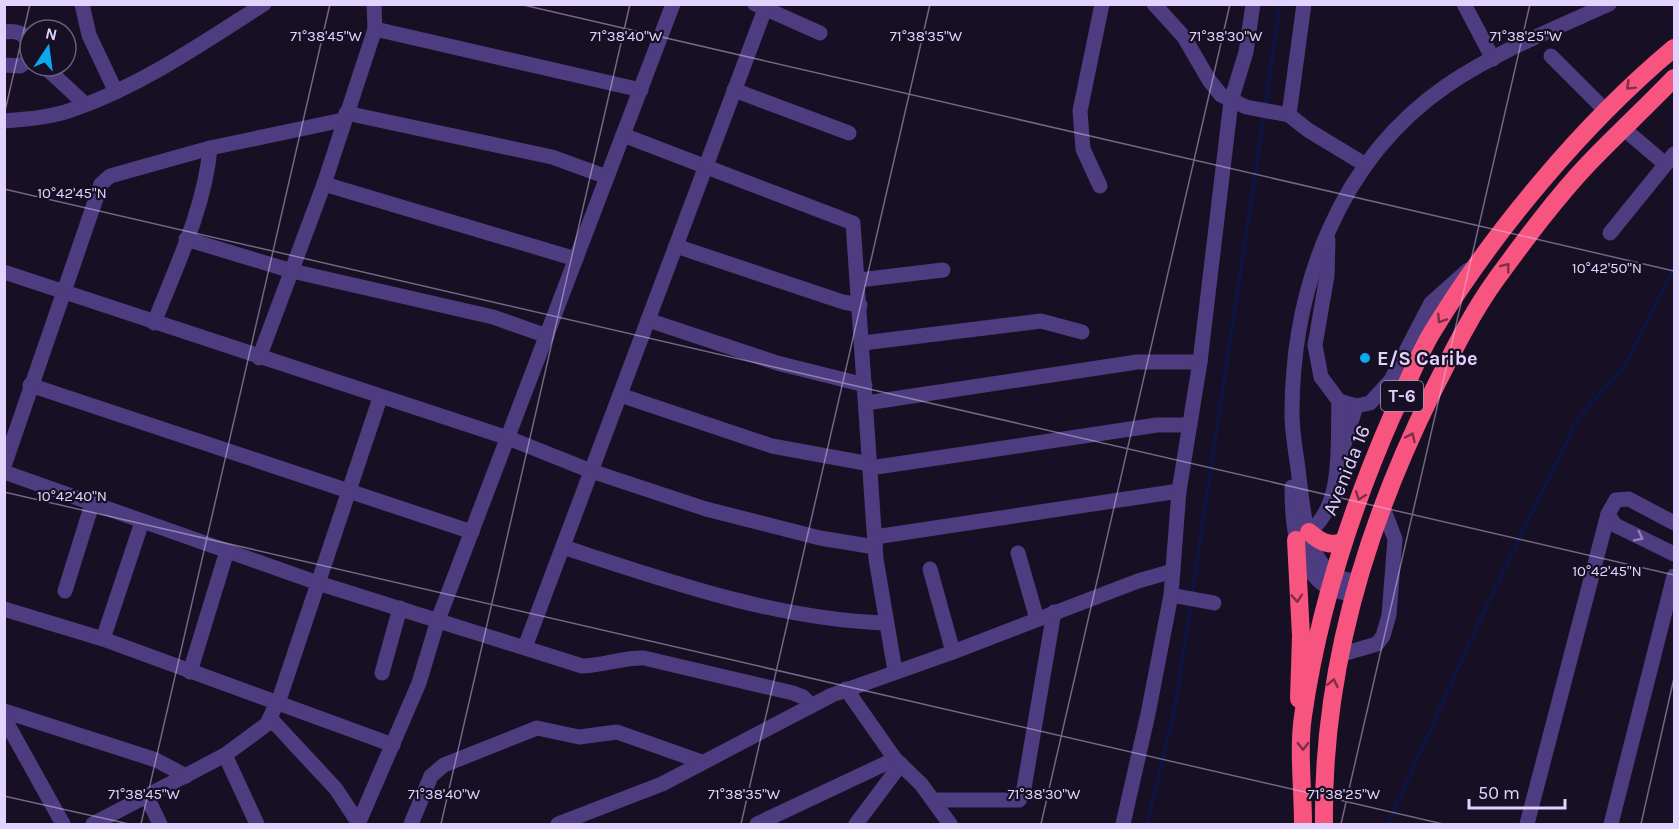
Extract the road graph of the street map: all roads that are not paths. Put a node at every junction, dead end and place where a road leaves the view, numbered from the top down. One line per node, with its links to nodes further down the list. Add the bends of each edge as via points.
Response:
1 (82, 4): 22 (street, via 89,35)
2 (239, 4): 11 (street)
3 (374, 4): 13 (street)
4 (673, 4): 20 (street)
5 (1102, 4): 38 (street, via 1080,111 1083,149)
6 (1154, 4): 23 (street, via 1184,37 1209,81)
7 (1253, 4): 23 (street, via 1246,52)
8 (1304, 4): 26 (street)
9 (1464, 4): 17 (street)
10 (1609, 4): 17 (street)
11 (261, 6): 22 (street)
12 (760, 7): 14 (street); 21 (street)
13 (375, 29): 20 (street); 27 (street)
14 (820, 33)
15 (1674, 48): 25 (highway, Avenida 16 / T-6, one-way to 25)
16 (1551, 56): 25 (street)
17 (1493, 58): 34 (street, via 1446,86 1408,117)
18 (57, 78): 24 (street)
19 (1674, 78): 29 (highway, T-6)
20 (641, 90): 31 (street)
21 (734, 90): 30 (street); 35 (street)
22 (116, 92): 24 (street)
23 (1231, 102): 26 (street); 57 (street)
24 (86, 104): 28 (street, via 37,118)
25 (1606, 111): 43 (highway, Avenida 16 / T-6, via 1558,163)
26 (1284, 114): 34 (street)
27 (344, 117): 32 (street); 36 (street, via 552,158); 37 (street)
28 (4, 121)
29 (1624, 129): 33 (street); 75 (highway, T-6, one-way to 29, via 1466,325 1540,224 1587,166)
30 (849, 133)
31 (623, 135): 35 (street); 36 (street)
32 (210, 148): 41 (street, via 208,168); 49 (street, via 110,176 101,184)
33 (1670, 159): 39 (street)
34 (1364, 164): 40 (street)
35 (705, 167): 42 (street); 48 (street, via 853,223)
36 (608, 177): 44 (street)
37 (324, 184): 44 (street); 45 (street)
38 (1100, 186)
39 (1610, 233)
40 (1328, 234): 62 (street, via 1327,276 1315,345 1320,377); 80 (street, via 1310,275 1293,396)
41 (186, 239): 45 (street); 52 (street)
42 (676, 246): 50 (street); 51 (street)
43 (1488, 252): 64 (street, via 1431,303 1391,380 1370,403); 82 (highway, Avenida 16 / T-6, one-way to 82, via 1430,336 1373,459)
44 (576, 259): 54 (street)
45 (292, 270): 54 (street, via 493,317); 56 (street)
46 (943, 270): 48 (street)
47 (4, 272): 49 (street)
48 (859, 280): 50 (street)
49 (63, 292): 52 (street); 58 (street)
50 (861, 305): 55 (street)
51 (648, 320): 59 (street, via 777,363); 60 (street)
52 (154, 323): 56 (street)
53 (1082, 332): 55 (street, via 1041,321)
54 (547, 336): 66 (street)
55 (863, 342): 59 (street)
56 (259, 358): 61 (street)
57 (1200, 362): 63 (street, via 1137,362); 65 (street)
58 (30, 385): 67 (street); 72 (street)
59 (865, 385): 63 (street)
60 (620, 395): 68 (street, via 772,446); 69 (street)
61 (380, 398): 66 (street); 72 (street)
62 (1339, 401): 64 (street); 70 (street)
63 (866, 403): 68 (street)
64 (1356, 406): 70 (street)
65 (1190, 425): 68 (street, via 1157,425); 73 (street)
66 (508, 438): 69 (street); 79 (street)
67 (4, 466)
68 (870, 466): 81 (street)
69 (591, 471): 81 (street, via 706,509 820,538); 83 (street)
70 (1336, 471): 80 (street, via 1324,519)
71 (4, 472): 74 (street)
72 (349, 490): 79 (street); 91 (street)
73 (1179, 491): 81 (street); 88 (street)
74 (92, 504): 77 (street); 93 (street)
75 (1382, 505): 92 (highway, T-6); 105 (street, via 1395,539 1389,615 1383,636 1377,644)
76 (1608, 514): 78 (street, via 1616,500 1629,499); 86 (street, one-way to 86, via 1616,525); 136 (street)
77 (142, 522): 84 (street); 102 (street)
78 (1674, 523)
79 (472, 532): 100 (street)
80 (1302, 536): 82 (highway); 90 (street); 113 (highway, T-6, one-way to 113, via 1298,693)
81 (875, 542): 101 (street)
82 (1342, 543): 90 (highway, Avenida 16 / T-6)
83 (563, 548): 101 (street, via 772,609); 103 (street)
84 (227, 551): 91 (street); 107 (street)
85 (1018, 553): 99 (street)
86 (1674, 554)
87 (930, 568): 104 (street)
88 (1173, 571): 94 (street); 98 (street)
89 (1674, 576): 137 (street)
90 (1331, 582): 92 (street); 113 (highway, Avenida 16 / T-6)
91 (318, 583): 96 (street); 110 (street)
92 (1356, 589): 105 (highway, T-6)
93 (66, 591)
94 (1171, 596): 95 (street); 133 (street)
95 (1214, 603)
96 (400, 608): 100 (street); 108 (street)
97 (4, 609): 102 (street)
98 (1054, 612): 99 (street); 122 (street, via 1023,794 1019,800)
99 (1037, 619): 104 (street)
100 (438, 620): 103 (street); 116 (street, via 419,683)
101 (885, 623): 106 (street)
102 (103, 639): 107 (street)
103 (525, 647): 111 (street, via 582,666 644,658 793,693)
104 (953, 652): 106 (street)
105 (1339, 655): 135 (highway, T-6, one-way to 105, via 1331,692)
106 (894, 671): 109 (street)
107 (190, 672): 110 (street)
108 (382, 673)
109 (846, 689): 111 (street); 119 (street)
110 (278, 702): 115 (street); 116 (street)
111 (811, 705): 118 (street)
112 (4, 711): 120 (street, via 156,760)
113 (1303, 717): 134 (highway, Avenida 16 / T-6, one-way to 134)
114 (4, 718): 125 (street)
115 (270, 718): 117 (street); 124 (street, via 336,789)
116 (393, 745): 124 (street)
117 (225, 755): 120 (street); 128 (street)
118 (702, 762): 129 (street, via 617,732 579,737 537,728 444,765 431,776); 130 (street, via 662,784)
119 (898, 762): 122 (street); 131 (street); 132 (street)
120 (186, 776): 121 (street)
121 (147, 797): 126 (street); 127 (street)
122 (934, 800): 123 (street)
123 (946, 822)
124 (360, 824)
125 (63, 825)
126 (93, 825)
127 (160, 825)
128 (257, 825)
129 (411, 825)
130 (558, 825)
131 (757, 825)
132 (856, 825)
133 (1123, 825)
134 (1303, 825)
135 (1324, 825)
136 (1527, 825)
137 (1611, 825)

